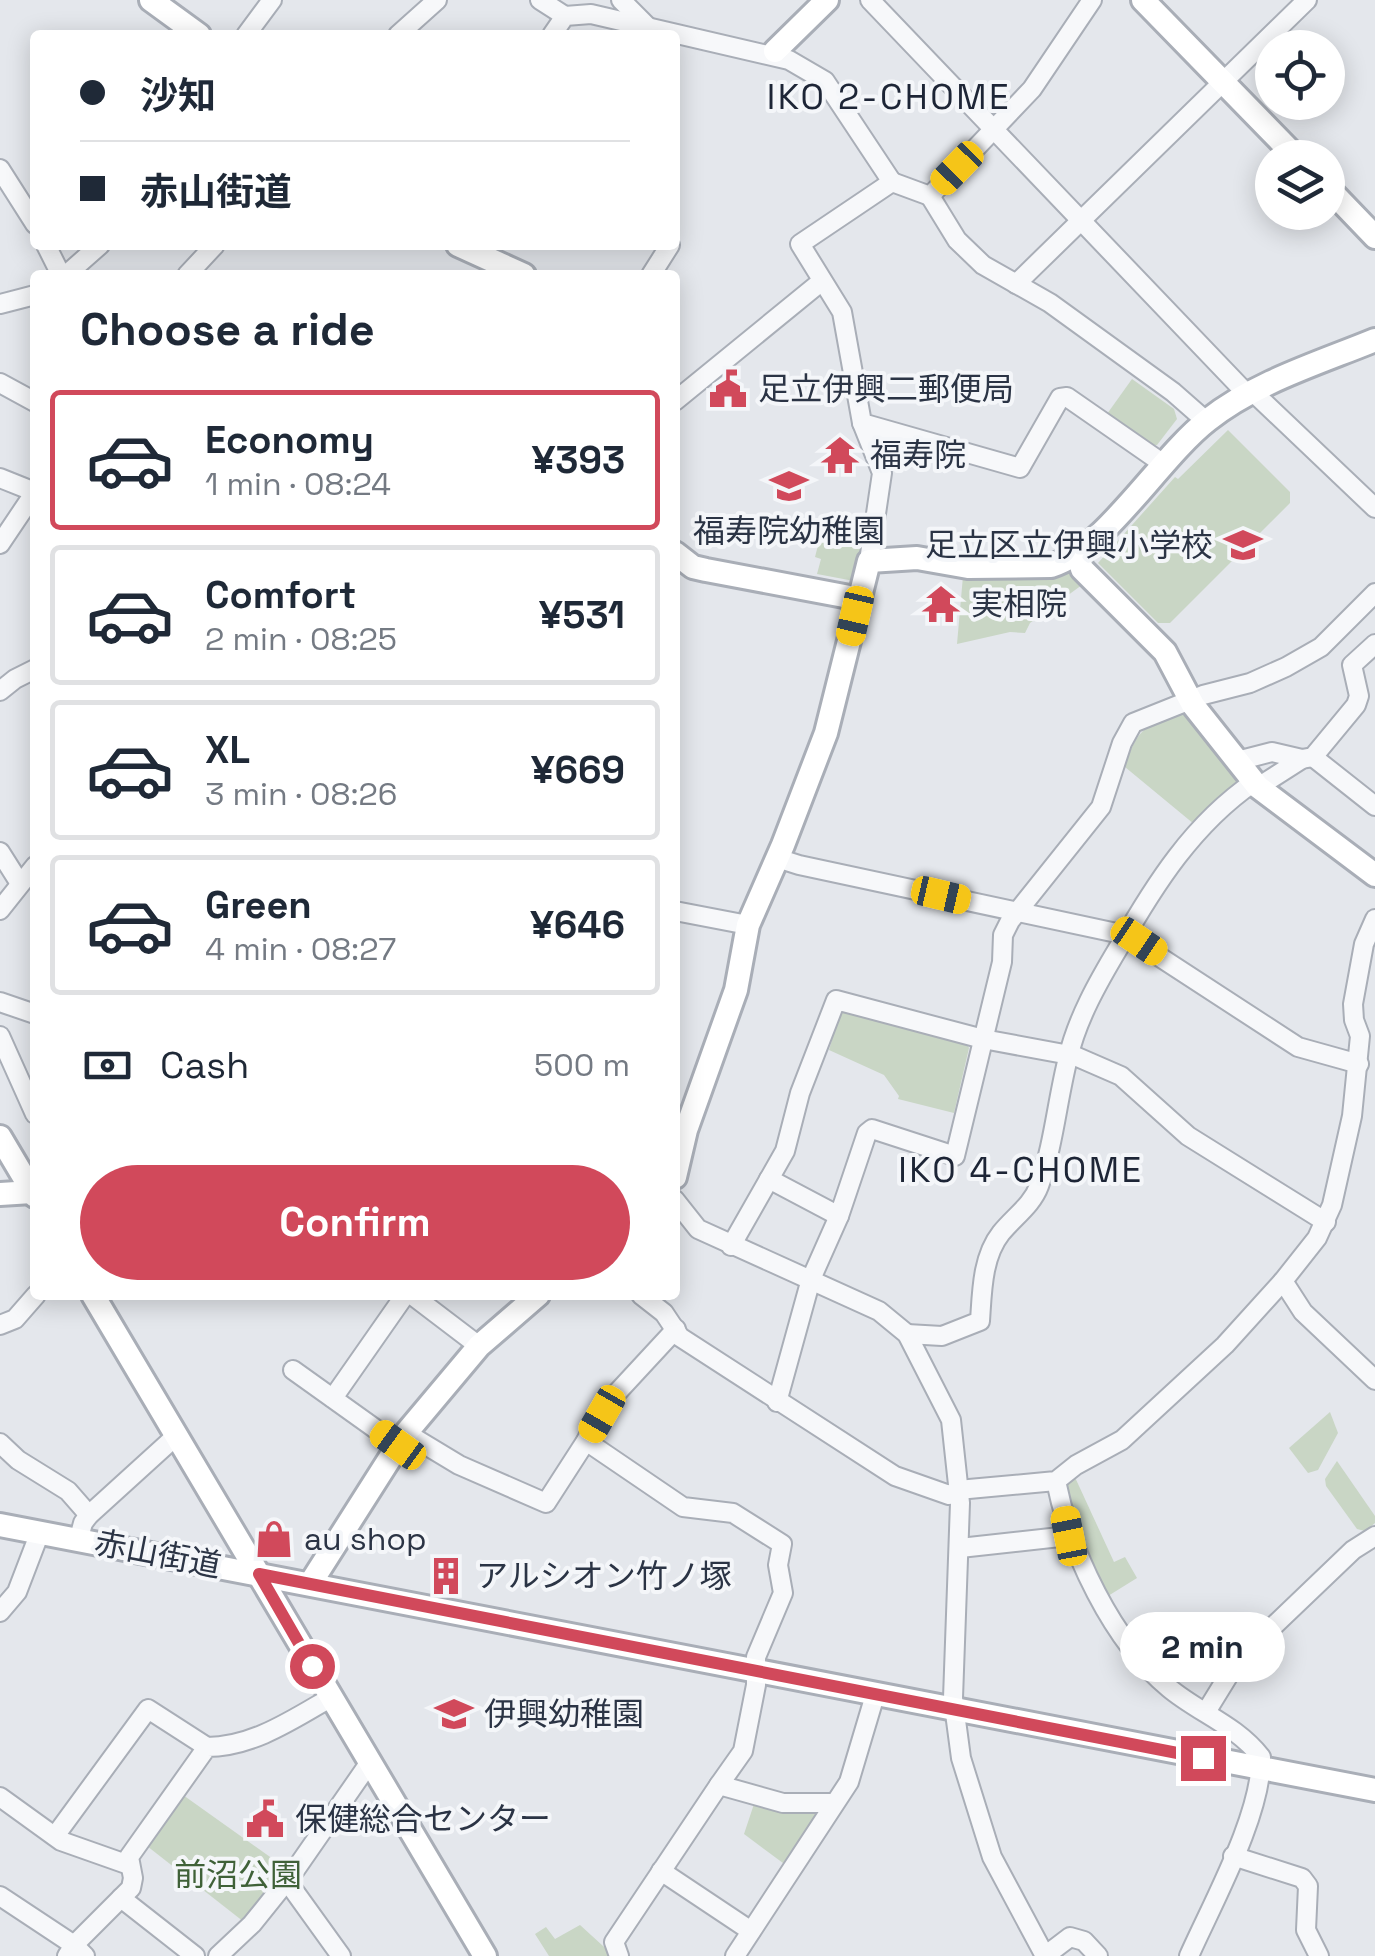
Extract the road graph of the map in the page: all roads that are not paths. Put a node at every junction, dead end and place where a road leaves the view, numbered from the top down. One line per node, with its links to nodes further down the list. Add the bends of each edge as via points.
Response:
1 (151, 0): 13 (street)
2 (272, 0): 14 (street)
3 (438, 0): 15 (street)
4 (540, 0): 11 (street)
5 (621, 0): 12 (street)
6 (826, 0): 19 (street)
7 (870, 0): 21 (street)
8 (1092, 0): 21 (street, via 1032,89)
9 (1143, 0): 20 (street)
10 (1307, 0): 20 (street)
11 (564, 16): 12 (street, via 591,14); 16 (street)
12 (648, 27): 17 (street)
13 (192, 30)
14 (250, 30)
15 (404, 30)
16 (555, 30)
17 (662, 30)
18 (680, 34): 19 (street)
19 (773, 54): 24 (street, via 825,81)
20 (1224, 82): 22 (street); 28 (street)
21 (994, 128): 25 (street); 28 (street)
22 (1280, 140)
23 (0, 169): 27 (street)
24 (892, 182): 25 (street); 36 (street, via 800,244)
25 (930, 196): 37 (street, via 957,240)
26 (1345, 206): 29 (street)
27 (30, 216)
28 (1080, 220): 37 (street); 42 (street)
29 (1375, 237)
30 (94, 250): 33 (street)
31 (210, 250): 34 (street)
32 (475, 250): 35 (street)
33 (69, 270)
34 (192, 270)
35 (514, 270)
36 (822, 281): 43 (street); 46 (street, via 842,312)
37 (1016, 284): 45 (street, via 1100,338)
38 (30, 296): 39 (street)
39 (0, 304)
40 (1375, 340): 42 (street)
41 (0, 383): 44 (street)
42 (1250, 393): 45 (street); 51 (street)
43 (680, 397)
44 (30, 399)
45 (1206, 422): 47 (street)
46 (862, 423): 47 (street, via 1020,468 1066,397); 54 (street, via 882,474)
47 (1162, 463): 53 (street)
48 (0, 478): 49 (street)
49 (30, 490)
50 (30, 499): 52 (street)
51 (1375, 508)
52 (0, 544)
53 (1078, 555): 54 (street, via 1052,566); 65 (street, via 1082,569 1165,652)
54 (869, 561): 57 (street)
55 (681, 564): 57 (street)
56 (1375, 593): 58 (street)
57 (860, 599): 71 (street, via 829,722)
58 (1328, 642): 61 (street); 65 (street, via 1250,683)
59 (1375, 644): 61 (street)
60 (0, 662): 63 (street)
61 (1352, 666): 66 (street, via 1356,705)
62 (30, 671): 63 (street)
63 (15, 678): 64 (street)
64 (0, 691)
65 (1190, 700): 67 (street); 77 (street, via 1132,723 1101,807)
66 (1308, 758): 67 (street, via 1272,752); 68 (street); 69 (street)
67 (1237, 761): 68 (street)
68 (1256, 785): 73 (street); 80 (street, via 1196,833)
69 (1375, 806)
70 (0, 852): 74 (street)
71 (778, 858): 77 (street); 79 (street)
72 (30, 871): 74 (street)
73 (1375, 875)
74 (19, 882): 75 (street)
75 (0, 910)
76 (680, 911): 79 (street)
77 (1016, 912): 80 (street); 85 (street, via 1003,936)
78 (1375, 919): 84 (street, via 1353,1004)
79 (748, 925): 91 (street, via 736,990)
80 (1126, 935): 87 (street, via 1098,982); 88 (street, via 1298,1048)
81 (0, 1002): 82 (street)
82 (30, 1012)
83 (0, 1036): 89 (street)
84 (1360, 1036): 86 (street); 88 (street)
85 (983, 1039): 87 (street); 92 (street, via 836,1000 785,1152); 97 (street, via 955,1156 872,1129)
86 (1375, 1052)
87 (1068, 1057): 98 (street, via 1121,1076 1188,1136); 110 (street, via 1038,1187 998,1237 982,1277 980,1321 942,1336)
88 (1359, 1064): 98 (street)
89 (30, 1103)
90 (0, 1137): 93 (street)
91 (680, 1156)
92 (769, 1179): 97 (street); 99 (street)
93 (30, 1187)
94 (0, 1194): 95 (street)
95 (30, 1194)
96 (680, 1206): 99 (street, via 698,1229)
97 (840, 1216): 100 (street)
98 (1326, 1222): 101 (street)
99 (731, 1246): 100 (street)
100 (810, 1279): 110 (street, via 879,1311); 115 (street)
101 (1283, 1281): 113 (street, via 1303,1312); 120 (street, via 1151,1416)
102 (30, 1299): 108 (street)
103 (96, 1300): 116 (street)
104 (404, 1300): 114 (street)
105 (415, 1300): 111 (street)
106 (532, 1300): 111 (street)
107 (647, 1300): 109 (street)
108 (3, 1319)
109 (676, 1329): 115 (street); 118 (street, via 601,1410)
110 (907, 1334): 121 (street, via 952,1420)
111 (479, 1346): 117 (street)
112 (293, 1370): 114 (street)
113 (1375, 1380)
114 (334, 1398): 117 (street)
115 (776, 1402): 121 (street, via 895,1476 949,1495)
116 (176, 1436): 122 (street); 129 (street)
117 (402, 1439): 118 (street, via 546,1503); 130 (street)
118 (586, 1441): 132 (street, via 683,1506 733,1512 782,1544 783,1593)
119 (0, 1443): 122 (street, via 68,1491)
120 (1056, 1481): 121 (street); 125 (street)
121 (958, 1490): 128 (street)
122 (89, 1515): 127 (street)
123 (0, 1524): 124 (street, 赤山街道)
124 (40, 1532): 127 (street, 赤山街道); 131 (street, via 17,1592)
125 (1069, 1536): 128 (street); 136 (street, via 1124,1636 1168,1688)
126 (1375, 1536): 136 (street, via 1238,1660)
127 (79, 1538): 129 (street, 赤山街道)
128 (960, 1548): 135 (street)
129 (259, 1574): 130 (street, 赤山街道); 134 (street)
130 (310, 1584): 132 (street, 赤山街道)
131 (0, 1612)
132 (756, 1672): 133 (street, 赤山街道); 140 (street, via 743,1751)
133 (875, 1695): 135 (street, 赤山街道); 143 (street, via 848,1782)
134 (330, 1698): 137 (street, via 268,1733); 138 (street)
135 (956, 1711): 139 (street, 赤山街道); 159 (street, via 962,1758 992,1857)
136 (1206, 1712): 139 (street, via 1259,1754)
137 (207, 1747): 144 (street, via 148,1708); 146 (street)
138 (370, 1762): 148 (street); 156 (street)
139 (1261, 1769): 141 (street, 赤山街道); 145 (street)
140 (719, 1786): 143 (street, via 783,1803); 147 (street)
141 (1375, 1790)
142 (0, 1797): 144 (street)
143 (834, 1804): 151 (street)
144 (55, 1836): 146 (street)
145 (1234, 1856): 161 (street); 162 (street, via 1302,1878 1308,1886 1306,1930)
146 (129, 1864): 150 (street, via 131,1888)
147 (662, 1872): 151 (street); 157 (street, via 614,1942)
148 (287, 1881): 154 (street); 155 (street)
149 (0, 1896): 152 (street)
150 (121, 1898): 152 (street); 153 (street)
151 (751, 1931): 158 (street)
152 (75, 1952)
153 (195, 1956)
154 (218, 1956)
155 (341, 1956)
156 (485, 1956)
157 (619, 1956)
158 (734, 1956)
159 (1045, 1956): 160 (street, via 1070,1937 1084,1940)
160 (1098, 1956)
161 (1189, 1956)
162 (1318, 1956)

